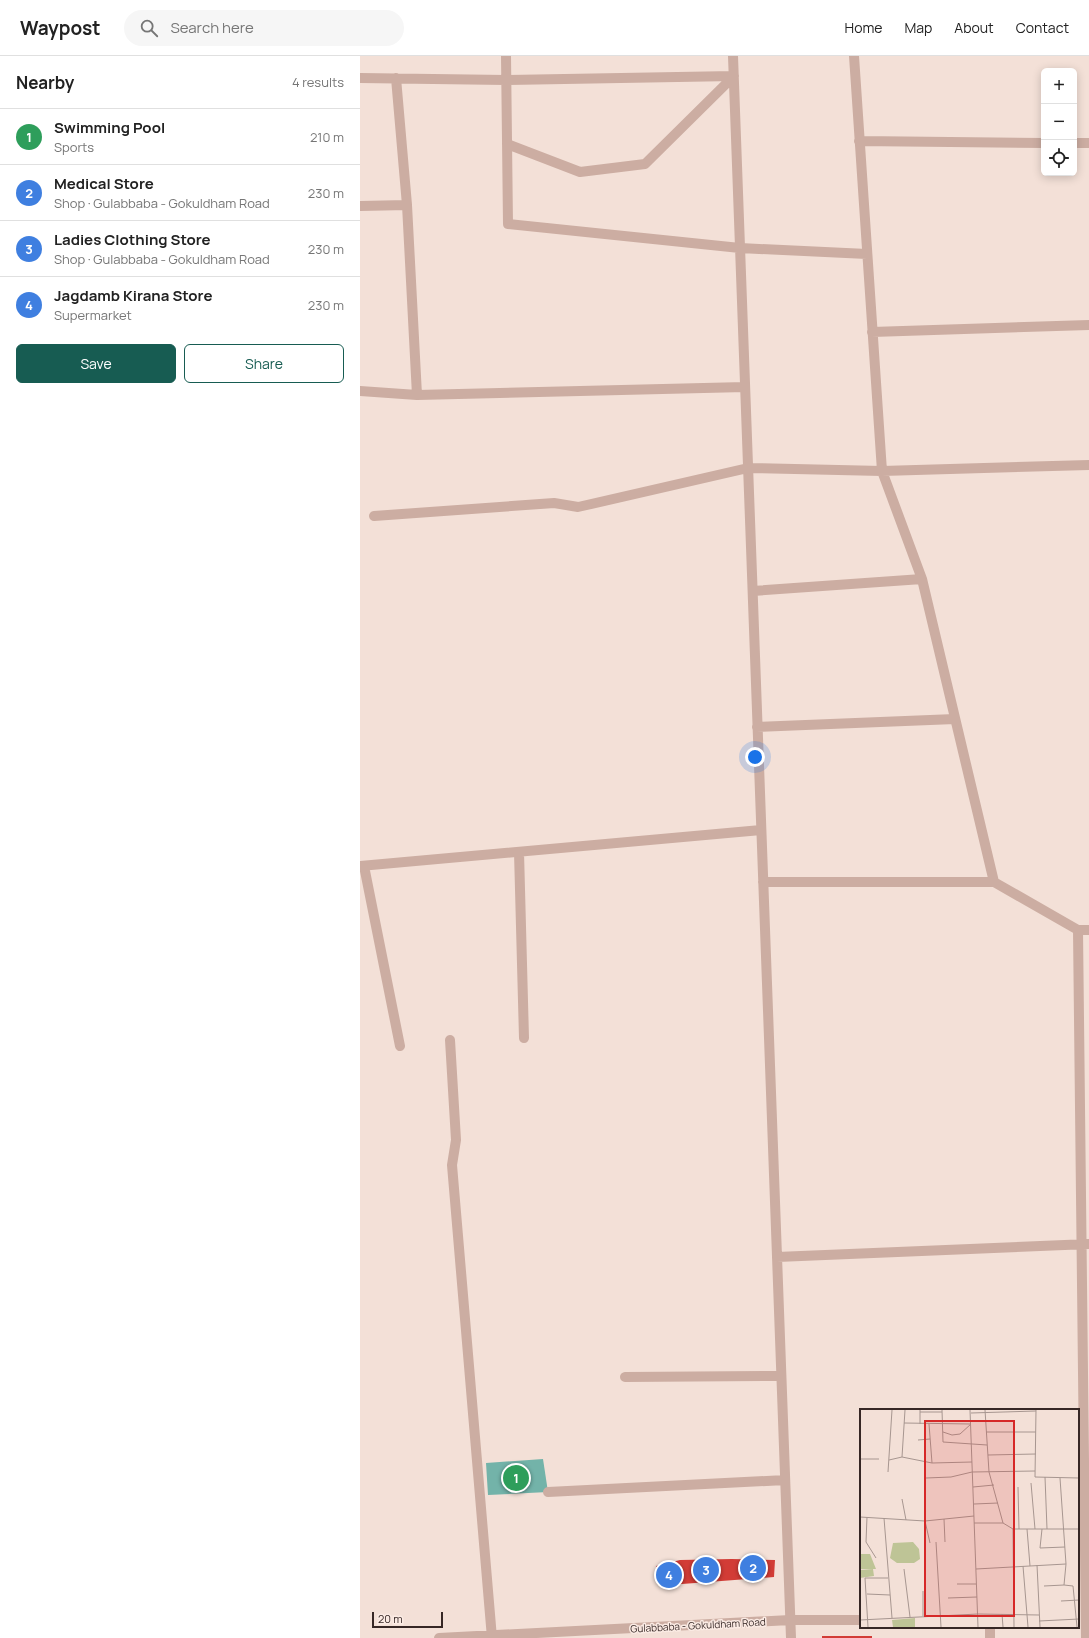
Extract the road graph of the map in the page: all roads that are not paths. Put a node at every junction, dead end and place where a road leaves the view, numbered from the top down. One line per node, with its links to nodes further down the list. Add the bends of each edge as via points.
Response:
1 (506, 56): 7 (street)
2 (733, 56): 4 (street)
3 (854, 56): 8 (street)
4 (734, 76): 7 (street); 12 (street, via 645,164 580,172); 15 (street)
5 (360, 78): 6 (street)
6 (396, 78): 7 (street); 13 (street)
7 (506, 80): 12 (street)
8 (860, 141): 9 (street); 16 (street)
9 (1041, 143)
10 (1077, 143): 11 (street)
11 (1089, 143)
12 (507, 144): 15 (street, via 508,224)
13 (407, 205): 14 (street); 21 (street)
14 (360, 206)
15 (740, 248): 16 (street); 19 (street)
16 (867, 254): 18 (street)
17 (1089, 325): 18 (street)
18 (872, 332): 24 (street)
19 (745, 387): 21 (street); 23 (street)
20 (360, 391): 21 (street)
21 (417, 395)
22 (1089, 465): 24 (street)
23 (748, 468): 24 (street); 25 (street, via 578,507 554,503); 27 (street)
24 (882, 471): 26 (street)
25 (374, 516)
26 (922, 579): 27 (street); 28 (street)
27 (752, 591): 29 (street)
28 (955, 719): 29 (street); 34 (street)
29 (757, 727): 30 (street)
30 (761, 830): 31 (street); 33 (street)
31 (519, 852): 32 (street); 37 (street)
32 (362, 866): 39 (street)
33 (763, 882): 34 (street); 41 (street)
34 (994, 882): 35 (street)
35 (1078, 930): 36 (street); 40 (street)
36 (1089, 930)
37 (524, 1038)
38 (450, 1040): 49 (street, via 456,1140 452,1165)
39 (400, 1046)
40 (1085, 1244): 41 (street); 48 (street)
41 (777, 1257): 42 (street)
42 (781, 1376): 43 (street); 44 (street)
43 (625, 1377)
44 (785, 1480): 45 (street); 46 (street)
45 (548, 1492)
46 (790, 1620): 47 (street, Gulabbaba - Gokuldham Road); 49 (street, Gulabbaba - Gokuldham Road); 51 (street)
47 (860, 1620)
48 (1084, 1620): 52 (street)
49 (492, 1637): 50 (street, Gulabbaba - Gokuldham Road)
50 (439, 1638)
51 (791, 1638)
52 (1086, 1638)

